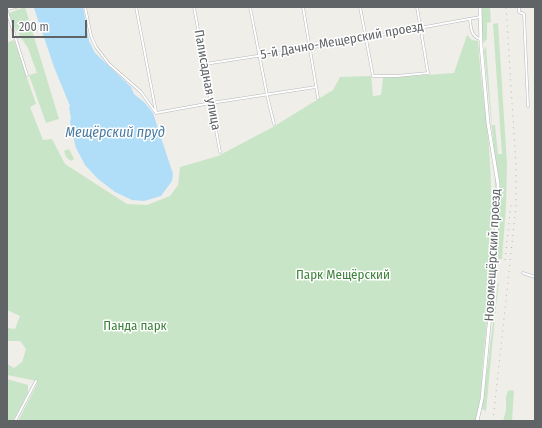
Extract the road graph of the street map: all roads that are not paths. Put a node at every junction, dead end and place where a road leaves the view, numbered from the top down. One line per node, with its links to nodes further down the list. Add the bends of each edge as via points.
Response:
1 (16, 7): 11 (street)
2 (85, 7): 26 (street, via 96,47 109,64 141,92)
3 (136, 7): 26 (street)
4 (194, 7): 19 (street, Палисадная улица)
5 (250, 7): 18 (street)
6 (302, 7): 17 (street)
7 (360, 7): 15 (street)
8 (417, 7): 14 (street)
9 (480, 7): 12 (street, Новомещёрский проезд)
10 (519, 7): 25 (street, via 519,12 524,14)
11 (7, 10): 20 (street)
12 (480, 17): 13 (street, 5-й Дачно-Мещерский проезд); 16 (street, Новомещёрский проезд)
13 (470, 20): 14 (street, 5-й Дачно-Мещерский проезд); 16 (street, via 473,34)
14 (421, 28): 15 (street, 5-й Дачно-Мещерский проезд); 15 (street, via 428,73 373,76)
15 (366, 38): 17 (street, 5-й Дачно-Мещерский проезд)
16 (480, 39): 33 (street, Новомещёрский проезд, via 488,123 498,184 498,205 492,304 482,399)
17 (309, 48): 18 (street, 5-й Дачно-Мещерский проезд); 21 (street)
18 (259, 56): 19 (street, 5-й Дачно-Мещерский проезд); 22 (street)
19 (205, 64): 24 (street, Палисадная улица)
20 (27, 75)
21 (316, 87): 22 (street); 23 (street)
22 (266, 96): 24 (street); 27 (street)
23 (318, 98)
24 (211, 103): 26 (street); 28 (street, Палисадная улица)
25 (528, 106)
26 (156, 113)
27 (274, 124)
28 (220, 152)
29 (523, 273): 30 (street)
30 (535, 276)
31 (36, 381): 32 (street)
32 (15, 421)
33 (477, 421)

